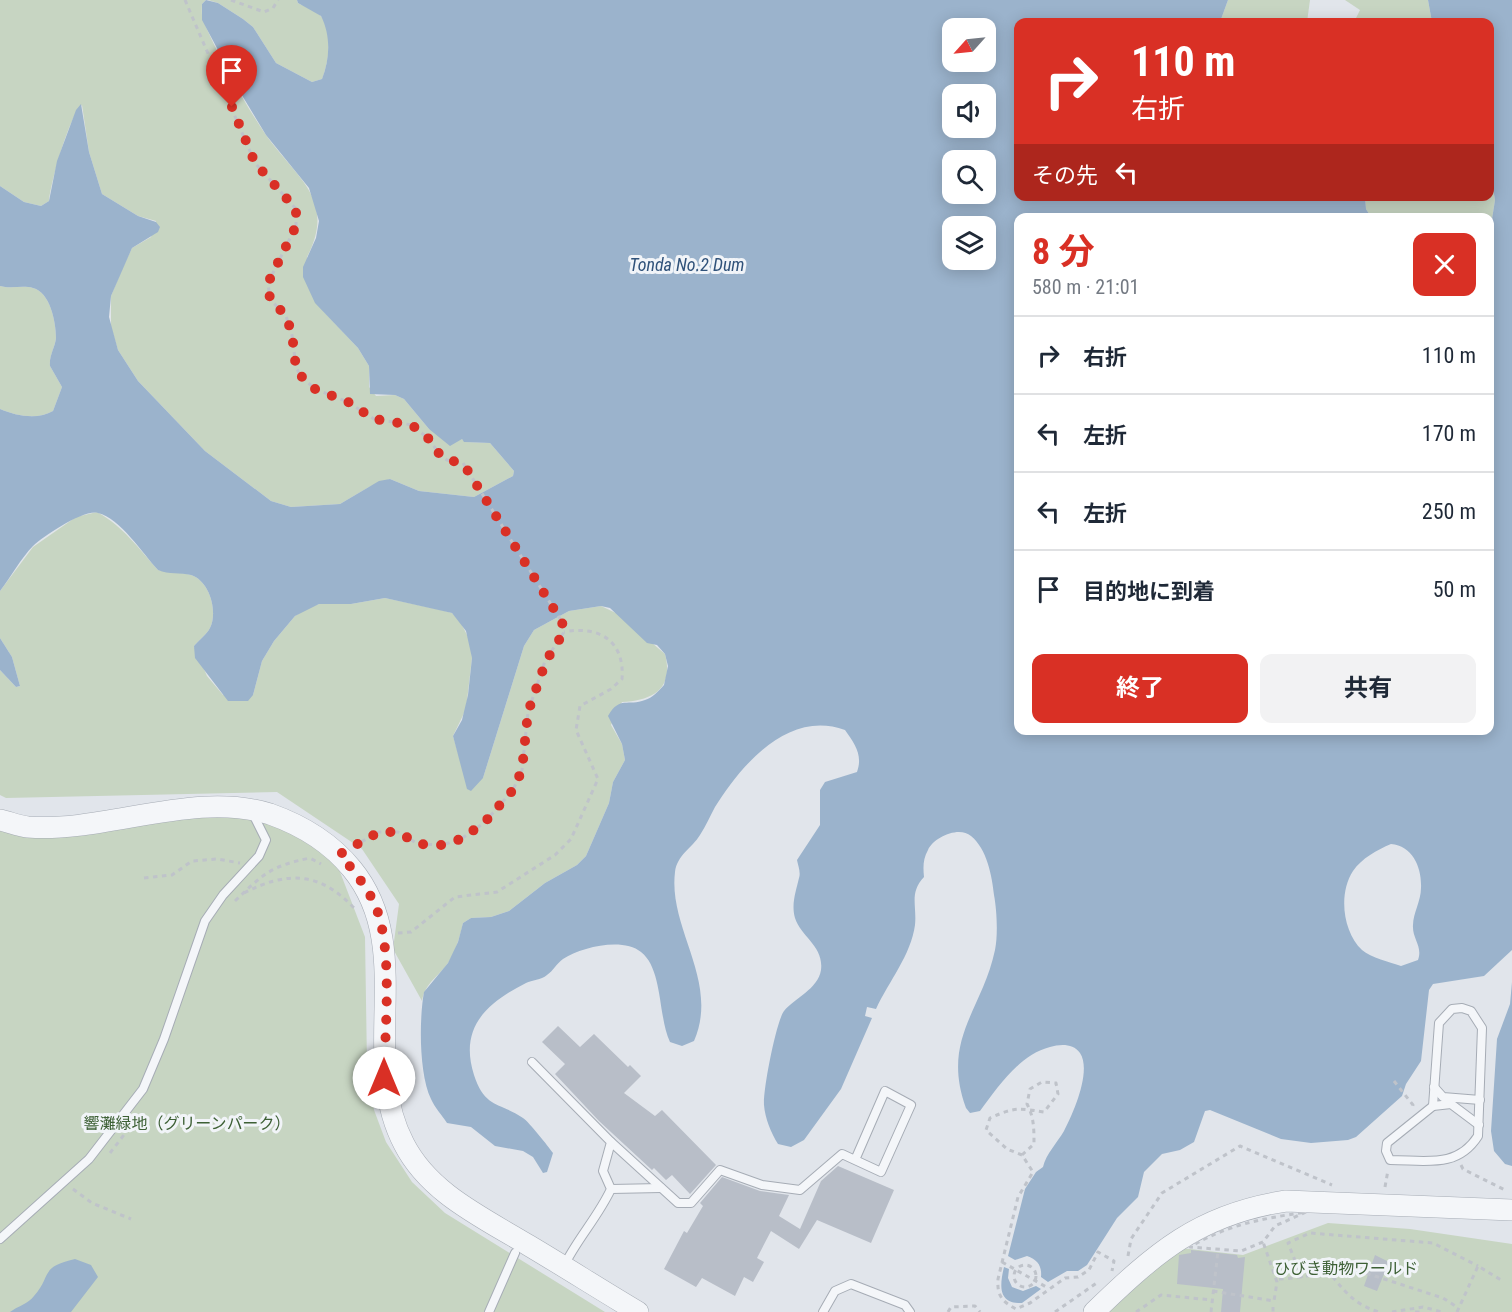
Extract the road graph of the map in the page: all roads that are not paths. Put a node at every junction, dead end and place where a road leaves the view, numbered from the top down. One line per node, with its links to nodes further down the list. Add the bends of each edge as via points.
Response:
1 (250, 810): 2 (street, via 214,807 27,827); 13 (lane, via 266,840 259,856 205,921 143,1089 89,1159); 15 (street, via 305,829 332,860 363,882 379,916 385,954 384,1078 390,1112 423,1174 453,1199)
2 (0, 820)
3 (532, 1062): 8 (lane)
4 (1434, 1087): 5 (lane, via 1443,1097); 5 (lane, via 1439,1023 1452,1009 1462,1008 1471,1011 1482,1028); 6 (lane)
5 (1480, 1100): 7 (lane)
6 (1433, 1106): 7 (lane, via 1451,1104); 7 (lane, via 1387,1143 1390,1160 1457,1158 1472,1146)
7 (1479, 1125)
8 (611, 1142): 10 (lane); 11 (lane, via 603,1171)
9 (855, 1160): 9 (lane, via 881,1172 911,1105 885,1091); 10 (lane, via 842,1154 801,1190 762,1185 720,1170 691,1203 678,1203)
10 (661, 1188): 11 (lane)
11 (611, 1189): 15 (lane)
12 (1512, 1210): 20 (street, via 1286,1201 1253,1206 1211,1220 1170,1245)
13 (0, 1239)
14 (515, 1253): 16 (lane)
15 (564, 1267): 17 (street)
16 (489, 1312)
17 (638, 1312)
18 (824, 1312): 19 (lane, via 835,1291 851,1284 905,1305)
19 (910, 1312)
20 (1094, 1312)

